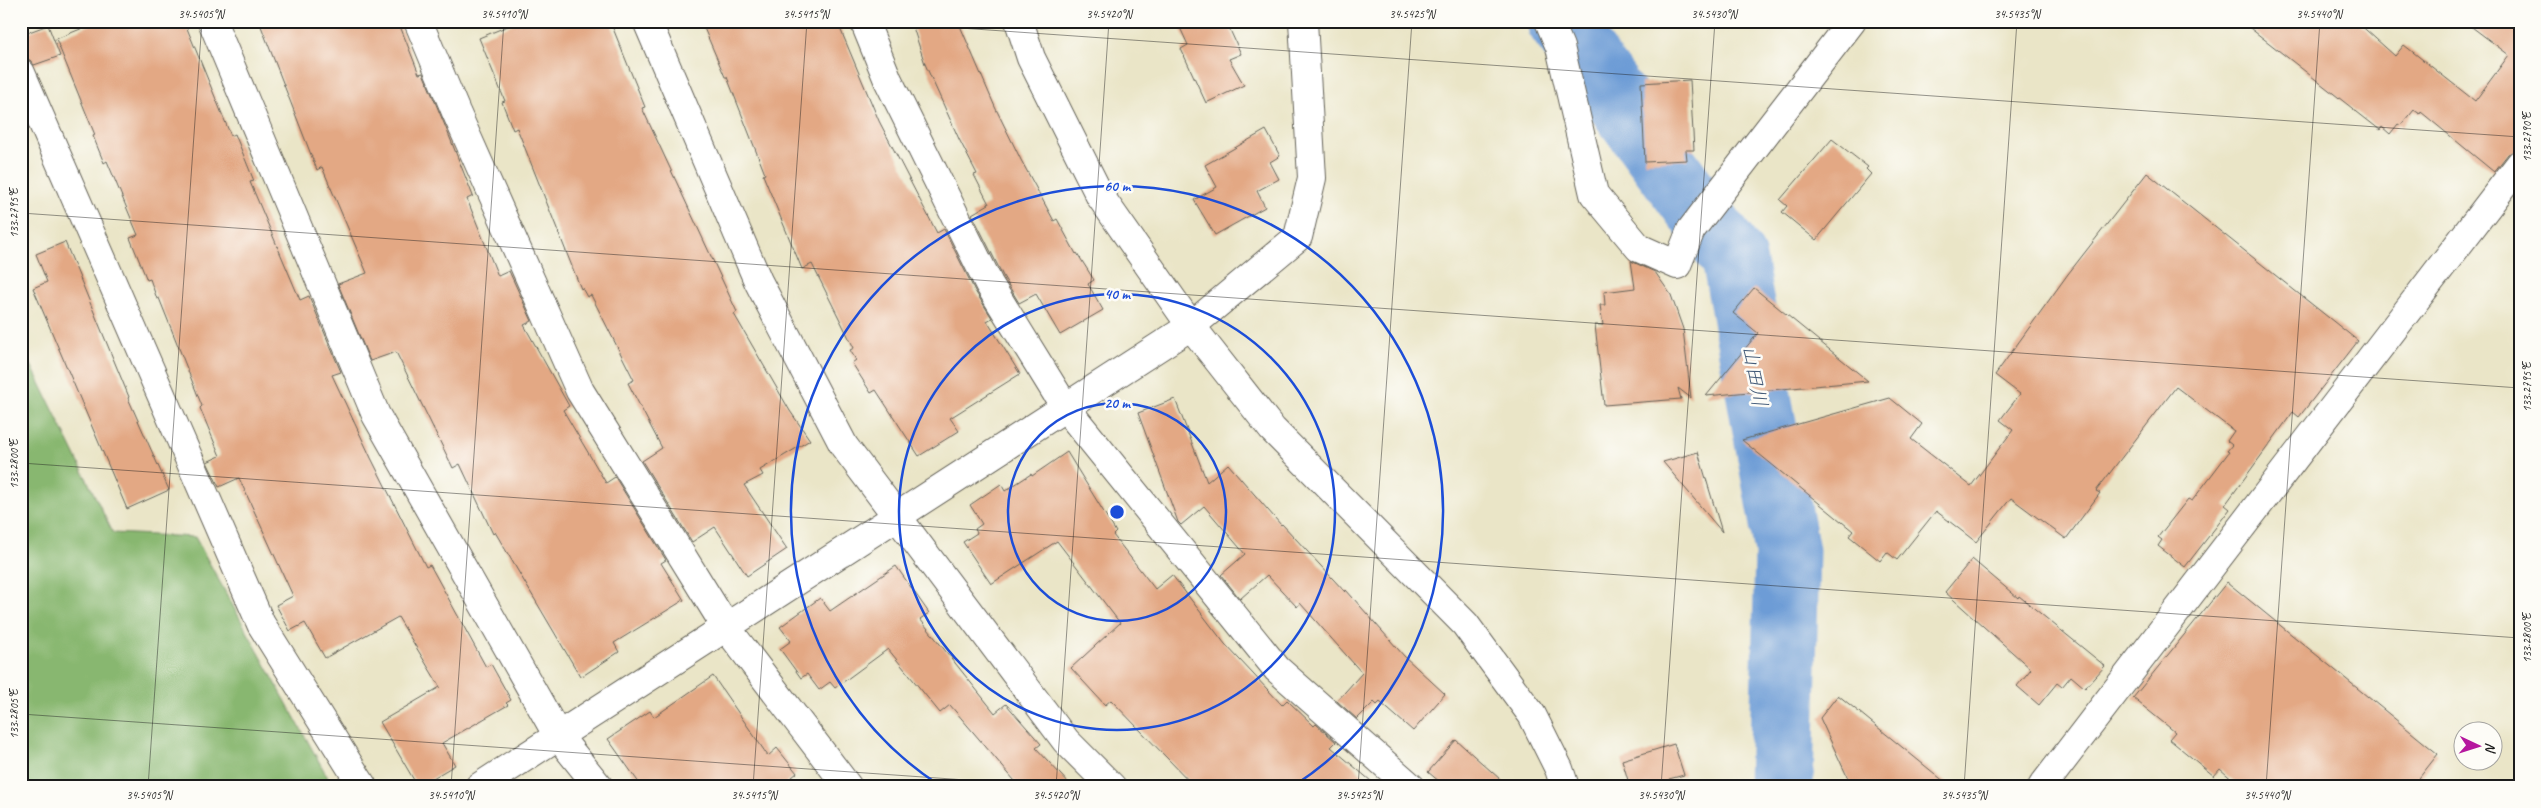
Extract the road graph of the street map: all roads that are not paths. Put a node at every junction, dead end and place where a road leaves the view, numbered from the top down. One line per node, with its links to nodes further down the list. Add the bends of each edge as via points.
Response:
1 (212, 21): 15 (street, via 376,415)
2 (418, 21): 14 (street, via 580,391)
3 (647, 21): 13 (street, via 758,281 844,446)
4 (864, 21): 12 (street, via 888,80 989,284)
5 (1019, 21): 11 (street, via 1031,58 1100,196)
6 (1303, 21): 11 (street, via 1312,178 1298,237)
7 (1549, 21): 8 (street, via 1560,47 1594,194 1639,248 1677,265 1692,230)
8 (1852, 21)
9 (21, 73): 16 (street, via 261,624)
10 (2520, 164): 23 (street)
11 (1191, 326): 12 (street); 22 (street, via 1272,429 1465,624 1532,715)
12 (1065, 407): 13 (street); 21 (street, via 1276,669)
13 (898, 516): 14 (street); 20 (street, via 1066,741)
14 (726, 627): 15 (street); 19 (street)
15 (558, 736): 17 (street); 18 (street)
16 (363, 787)
17 (479, 787)
18 (599, 787)
19 (848, 787)
20 (1112, 787)
21 (1411, 787)
22 (1565, 787)
23 (2042, 787)

